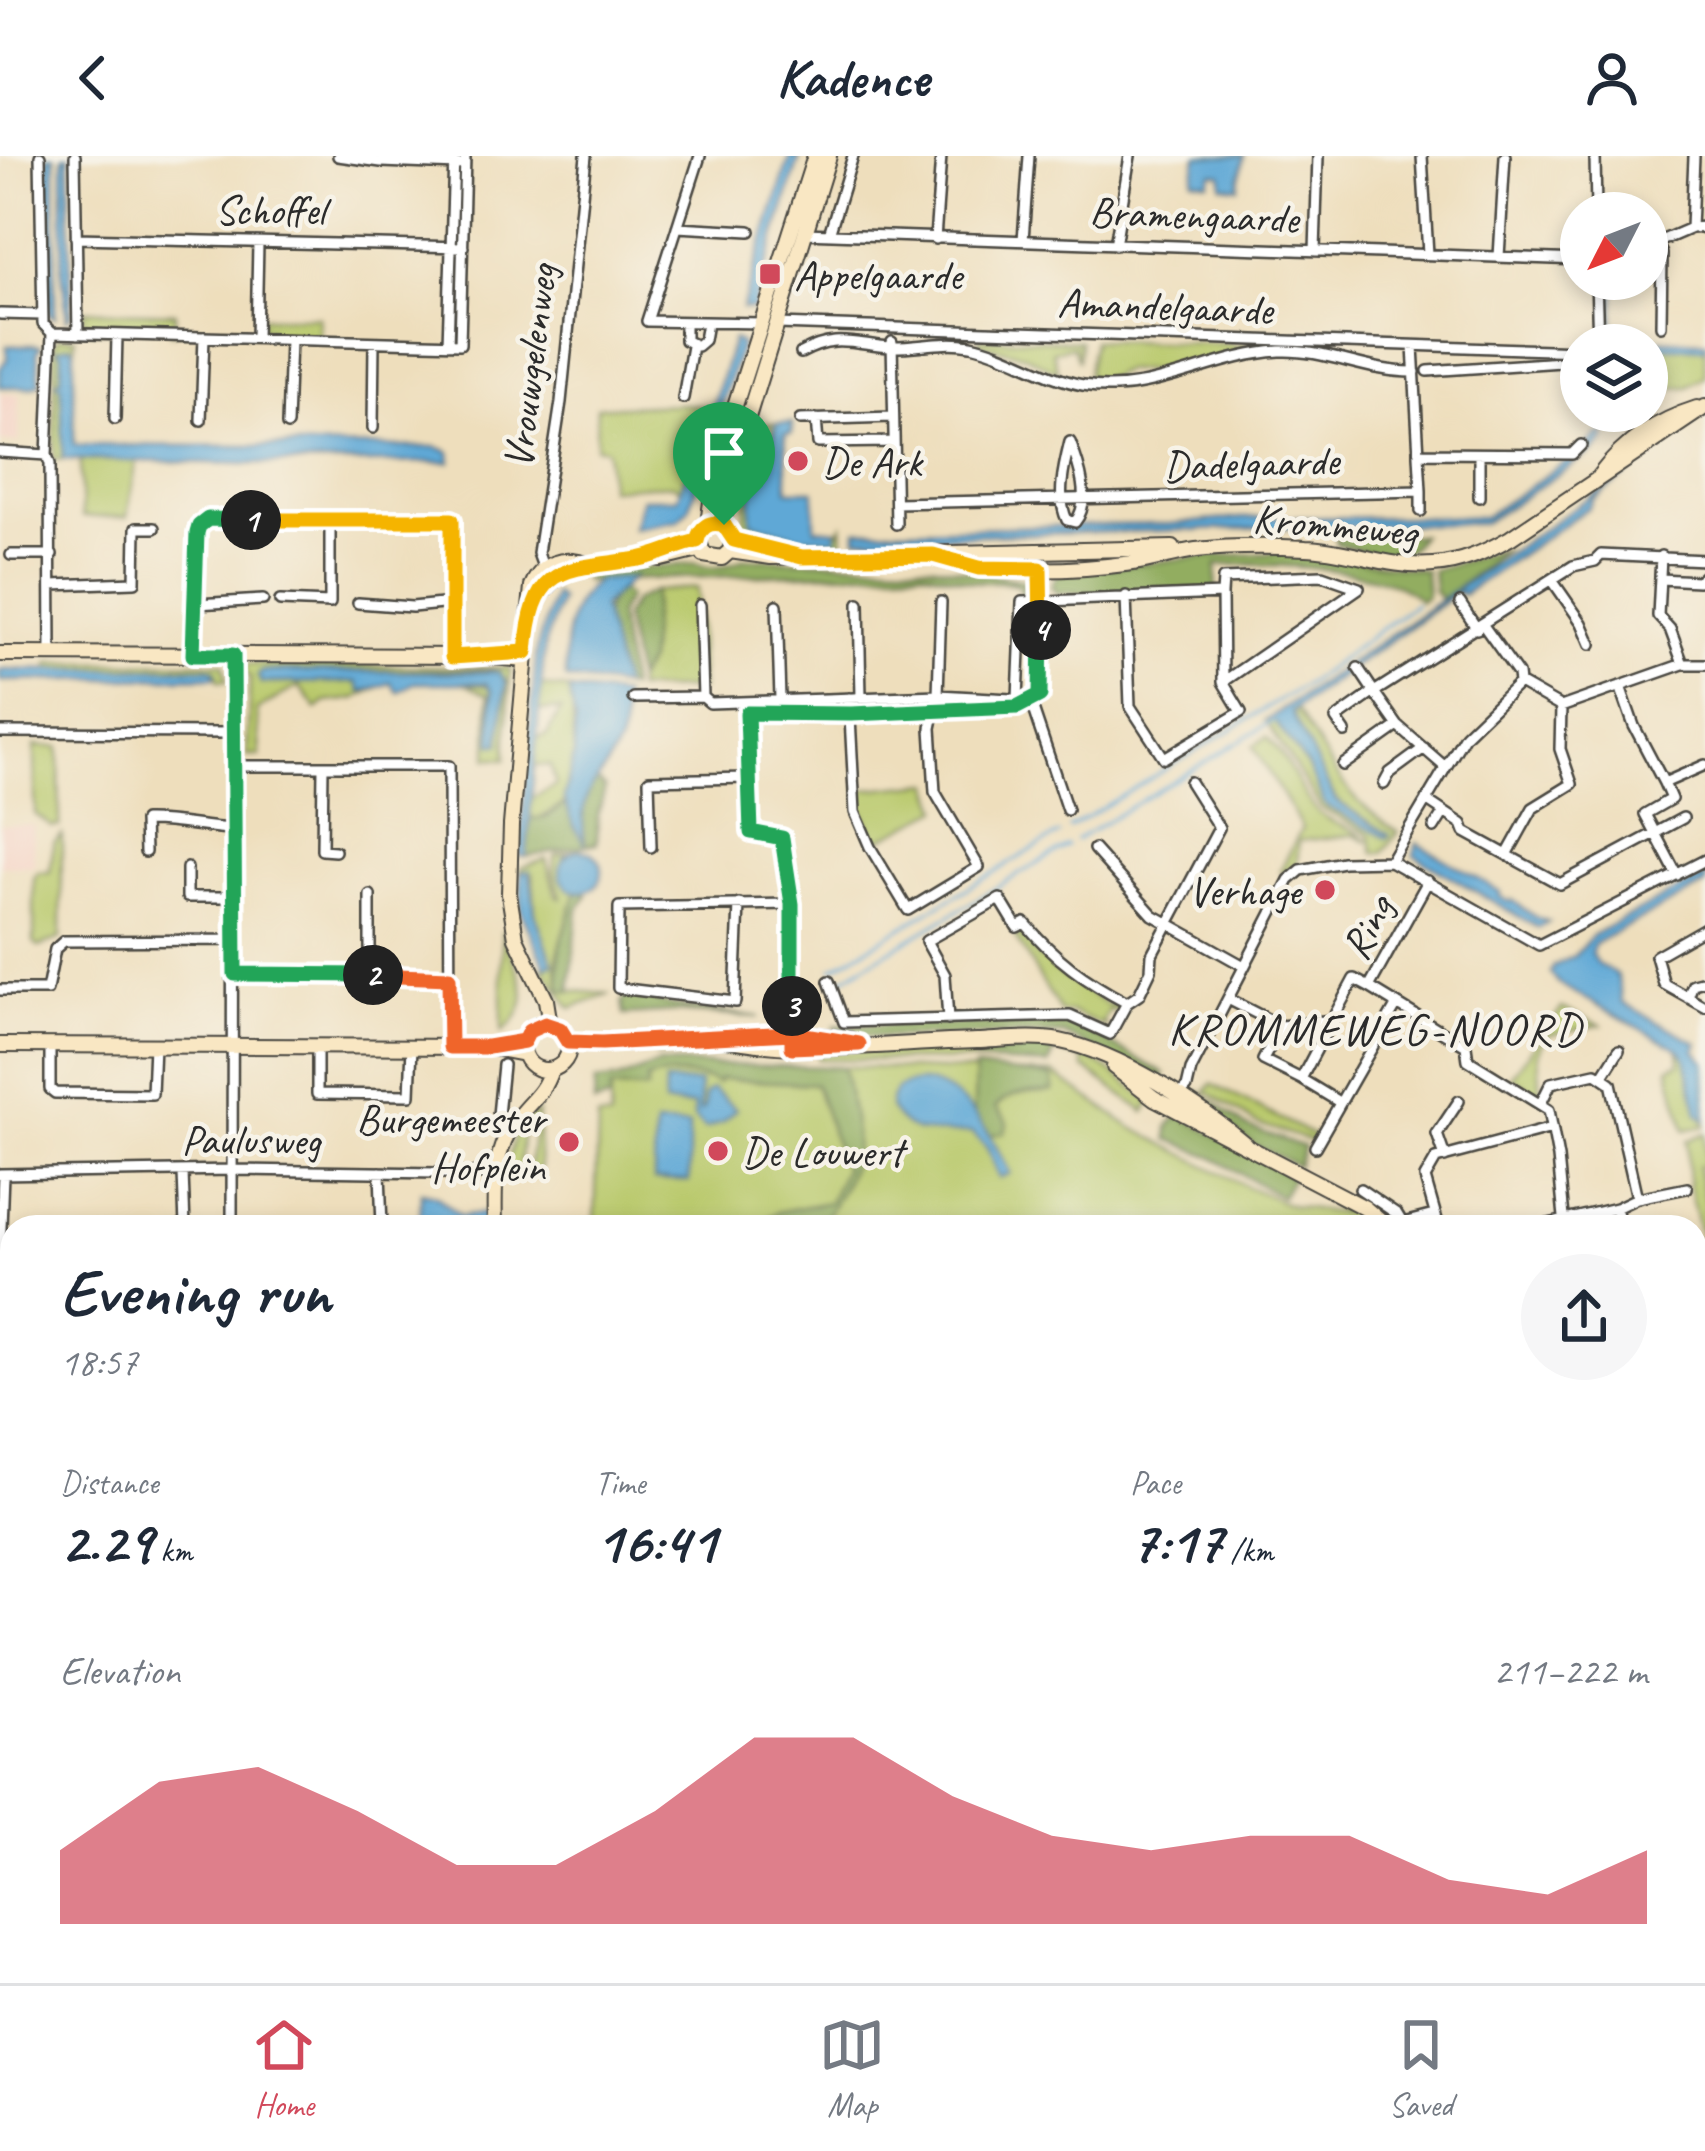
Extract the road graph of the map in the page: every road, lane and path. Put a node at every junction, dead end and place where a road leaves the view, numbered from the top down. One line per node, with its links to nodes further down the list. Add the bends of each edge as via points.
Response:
1 (40, 156): 37 (street)
2 (75, 156): 25 (street)
3 (338, 156): 17 (street)
4 (586, 156): 98 (street, Vrouwgelenweg, via 538,553)
5 (700, 156): 19 (street)
6 (815, 156): 40 (main road)
7 (829, 156): 23 (main road)
8 (853, 156): 24 (street)
9 (941, 156): 26 (street)
10 (1029, 156): 28 (street)
11 (1130, 156): 30 (street)
12 (1318, 156): 32 (street)
13 (1422, 156): 33 (street)
14 (1505, 156): 34 (street)
15 (1595, 156): 18 (street)
16 (1694, 156): 21 (street)
17 (460, 160): 31 (street)
18 (1596, 192)
19 (677, 227): 22 (street); 38 (street, via 646,321)
20 (1705, 227): 21 (street)
21 (1690, 228): 27 (street)
22 (750, 231)
23 (804, 233): 24 (street, Bramengaarde); 40 (main road)
24 (829, 234): 26 (street, Bramengaarde)
25 (76, 238): 29 (street, Schoffel); 44 (street)
26 (935, 238): 28 (street, Bramengaarde)
27 (1668, 238)
28 (1024, 240): 30 (street, Bramengaarde)
29 (258, 243): 31 (street, Schoffel); 47 (street)
30 (1115, 244): 32 (street, Bramengaarde)
31 (457, 246): 50 (street, via 454,344)
32 (1315, 251): 33 (street, Bramengaarde)
33 (1428, 254): 34 (street, Bramengaarde)
34 (1499, 257): 35 (street, Bramengaarde)
35 (1560, 259)
36 (0, 314): 37 (street)
37 (42, 315): 43 (street)
38 (685, 323): 39 (street, Amandelgaarde); 51 (street)
39 (707, 323): 40 (street, Amandelgaarde); 51 (street, via 704,340)
40 (770, 324): 41 (street, Amandelgaarde); 86 (main road, via 716,465)
41 (829, 326): 42 (street, Amandelgaarde); 49 (street)
42 (892, 330): 52 (street, Amandelgaarde); 53 (street)
43 (52, 333): 44 (street); 77 (street)
44 (77, 334): 45 (street)
45 (117, 335): 46 (street); 64 (street)
46 (205, 337): 47 (street); 67 (street)
47 (256, 338): 48 (street)
48 (290, 340): 50 (street); 68 (street)
49 (828, 340): 53 (street, Amandelgaarde); 55 (street)
50 (374, 342): 69 (street)
51 (692, 346): 61 (street)
52 (1413, 346): 54 (street, Amandelgaarde); 60 (street)
53 (891, 347): 60 (street, Amandelgaarde, via 976,346 1104,388 1282,351); 63 (street)
54 (1499, 349): 56 (street, Amandelgaarde); 58 (street)
55 (801, 353)
56 (1560, 354)
57 (1560, 358): 58 (street, Amandelgaarde)
58 (1499, 365): 59 (street, Amandelgaarde)
59 (1429, 371)
60 (1415, 372): 75 (street)
61 (683, 398)
62 (1705, 406): 71 (main road, Krommeweg)
63 (892, 417): 65 (street); 72 (street)
64 (115, 419)
65 (816, 419): 66 (street); 72 (street, via 818,443)
66 (800, 420)
67 (201, 421)
68 (286, 424)
69 (373, 428)
70 (1640, 432): 71 (street)
71 (1646, 441): 91 (main road, Krommeweg, via 1481,554 1444,564 1307,548)
72 (892, 442): 82 (street)
73 (1580, 445): 76 (street, via 1572,454)
74 (0, 452): 77 (street)
75 (1421, 453): 76 (street); 78 (street)
76 (1479, 454): 79 (street)
77 (47, 455): 93 (street)
78 (1421, 491): 81 (street, Dadelgaarde); 83 (street)
79 (1479, 497)
80 (1062, 499): 81 (street, Dadelgaarde); 81 (street, Dadelgaarde, via 1062,512 1075,522); 81 (street, via 1070,442); 82 (street, Dadelgaarde)
81 (1083, 500)
82 (896, 503): 85 (street)
83 (1421, 511)
84 (330, 521): 107 (street, via 330,603); 110 (street, via 452,520); 113 (street, via 205,520 197,533)
85 (896, 524)
86 (716, 525): 88 (main road); 89 (main road)
87 (154, 528): 102 (street, via 136,528 135,582)
88 (698, 545): 89 (main road, Krommeweg, via 713,559); 98 (main road, Krommeweg, via 662,560)
89 (732, 546): 94 (main road, Krommeweg, via 771,557)
90 (1039, 550): 91 (main road, Krommeweg); 94 (main road, Krommeweg); 97 (street)
91 (1196, 550): 97 (main road, Krommeweg)
92 (11, 555): 93 (street)
93 (52, 555): 102 (street)
94 (933, 555): 97 (main road, Krommeweg, via 979,568)
95 (1661, 556): 96 (street); 100 (street); 101 (street, via 1600,555)
96 (1705, 560)
97 (1040, 569): 106 (street)
98 (547, 574): 124 (main road, via 532,605)
99 (1705, 575): 100 (street)
100 (1660, 579): 126 (street, via 1658,616)
101 (1552, 580): 116 (street); 118 (street)
102 (52, 585): 121 (street)
103 (1222, 594): 104 (street); 130 (street); 130 (street, via 1222,578 1322,575 1360,588)
104 (1126, 596): 106 (street); 130 (street, via 1130,706 1164,758 1241,712)
105 (263, 600): 113 (street)
106 (1040, 600): 138 (street, via 1042,683 1040,695); 138 (street, via 1022,602)
107 (280, 601)
108 (941, 602): 133 (street)
109 (358, 603): 110 (street)
110 (452, 603): 125 (street)
111 (859, 603): 136 (street)
112 (1460, 603): 116 (street)
113 (197, 604): 122 (street)
114 (700, 605): 134 (street)
115 (777, 605): 137 (street)
116 (1480, 627): 117 (street); 132 (street)
117 (1489, 637): 119 (street); 129 (street)
118 (1591, 644)
119 (1478, 646)
120 (0, 654): 121 (main road)
121 (51, 655): 122 (main road)
122 (193, 655): 123 (main road)
123 (233, 655): 125 (main road); 146 (street)
124 (526, 656): 125 (main road); 196 (main road, via 509,894)
125 (452, 657)
126 (1683, 664): 127 (street); 131 (street)
127 (1705, 664)
128 (1358, 668): 132 (street)
129 (1519, 683): 140 (street); 152 (street, Ring)
130 (1225, 686)
131 (1620, 686): 140 (street); 155 (street)
132 (1374, 692): 143 (street); 144 (street, via 1336,719)
133 (938, 694): 136 (street); 138 (street); 141 (street)
134 (703, 697): 135 (street); 139 (street)
135 (633, 698)
136 (855, 698): 137 (street); 142 (street)
137 (780, 699): 139 (street)
138 (1024, 699): 141 (street, via 1017,707); 158 (street)
139 (746, 707): 142 (street); 153 (street)
140 (1561, 707): 168 (street, via 1560,749 1572,784 1533,808)
141 (932, 712): 142 (street); 142 (street, via 935,792 980,867 908,910 857,818)
142 (851, 714)
143 (1398, 725): 147 (street); 151 (street)
144 (1345, 732)
145 (0, 733): 146 (street)
146 (232, 733): 149 (street)
147 (1424, 748): 152 (street); 156 (street)
148 (1705, 765): 155 (street)
149 (233, 766): 150 (street); 162 (street)
150 (323, 766): 166 (street, via 322,850); 184 (street, via 449,766)
151 (1343, 766)
152 (1444, 766): 157 (street, Ring)
153 (748, 778): 164 (street, via 649,780); 177 (street, via 751,832 782,838)
154 (1190, 782): 178 (street, via 1220,828)
155 (1664, 783): 163 (street, via 1671,800 1645,814)
156 (1384, 784)
157 (1426, 800): 159 (street); 170 (street, Ring)
158 (1067, 810)
159 (1444, 812): 161 (street); 168 (street)
160 (1683, 818): 163 (street)
161 (1434, 828)
162 (233, 829): 167 (street, via 145,821); 175 (street)
163 (1656, 833): 168 (street, via 1560,884); 172 (street)
164 (651, 847)
165 (1094, 849): 178 (street)
166 (335, 851)
167 (145, 852)
168 (1508, 853)
169 (1705, 860): 172 (street)
170 (1390, 861): 173 (street, Ring); 181 (street, via 1300,870)
171 (187, 868): 175 (street, via 187,897)
172 (1677, 875): 173 (street, via 1539,945)
173 (1428, 881): 187 (street, Ring)
174 (370, 895): 183 (street)
175 (234, 897): 180 (street)
176 (739, 904): 176 (street, via 619,907 618,988 735,1002); 177 (street)
177 (792, 904): 198 (street)
178 (1168, 926): 181 (street); 191 (street, via 1139,995)
179 (1705, 928): 189 (street, via 1656,956 1664,984)
180 (233, 940): 182 (street); 188 (street, via 64,941 55,949 53,990)
181 (1244, 966): 190 (street)
182 (235, 974): 183 (street); 202 (street)
183 (370, 975): 184 (street)
184 (449, 978): 205 (street)
185 (829, 981): 194 (street, via 844,1022)
186 (1705, 981): 189 (street, via 1693,984)
187 (1370, 987): 192 (street, Ring); 195 (street, via 1354,979)
188 (0, 990)
189 (1688, 997): 193 (street)
190 (1228, 999): 197 (street); 213 (street)
191 (1127, 1003): 194 (street, via 1110,1034 1070,1016); 194 (street, via 1052,956 1025,923 1017,927 1000,899 926,941 945,975)
192 (1397, 1004): 215 (street); 216 (street, Ring)
193 (1705, 1007)
194 (948, 1020)
195 (1332, 1020): 197 (street); 212 (street)
196 (545, 1025): 206 (main road, via 529,1031); 207 (main road, via 563,1032)
197 (1281, 1026): 212 (street, via 1263,1060)
198 (792, 1040): 207 (main road, via 768,1047 710,1035); 213 (main road, via 1045,1040 1106,1059)
199 (0, 1045): 200 (main road)
200 (50, 1045): 201 (main road); 201 (street, via 55,1094 152,1094)
201 (154, 1045): 202 (main road)
202 (235, 1045): 203 (main road); 221 (street)
203 (316, 1046): 204 (main road); 204 (street, via 317,1094 410,1095)
204 (412, 1046): 205 (main road)
205 (450, 1047): 206 (main road)
206 (524, 1047): 210 (main road)
207 (568, 1047): 210 (main road, via 562,1064)
208 (1619, 1050): 211 (street)
209 (502, 1065): 218 (street, via 498,1115)
210 (544, 1069): 218 (main road)
211 (1602, 1077): 216 (street, via 1551,1083); 228 (street, via 1611,1083)
212 (1301, 1079): 215 (street)
213 (1175, 1101): 235 (main road)
214 (1459, 1101): 220 (street, via 1437,1134)
215 (1339, 1102): 219 (street)
216 (1541, 1103): 217 (street)
217 (1552, 1128): 220 (street); 238 (street)
218 (507, 1132): 225 (main road)
219 (1315, 1147)
220 (1444, 1157): 237 (street, via 1425,1178)
221 (233, 1170): 222 (street, Paulusweg); 223 (street, Paulusweg); 232 (street)
222 (380, 1172): 225 (street, Paulusweg); 233 (street)
223 (183, 1173): 224 (street, Paulusweg); 231 (street)
224 (1, 1174): 230 (street)
225 (499, 1174): 234 (main road)
226 (1687, 1188): 228 (street)
227 (1360, 1189): 236 (street)
228 (1636, 1198): 229 (street)
229 (1616, 1208): 239 (street); 240 (street)
230 (5, 1215)
231 (184, 1215)
232 (232, 1215)
233 (382, 1215)
234 (496, 1215)
235 (1373, 1215)
236 (1398, 1215)
237 (1434, 1215)
238 (1563, 1215)
239 (1593, 1215)
240 (1618, 1215)

